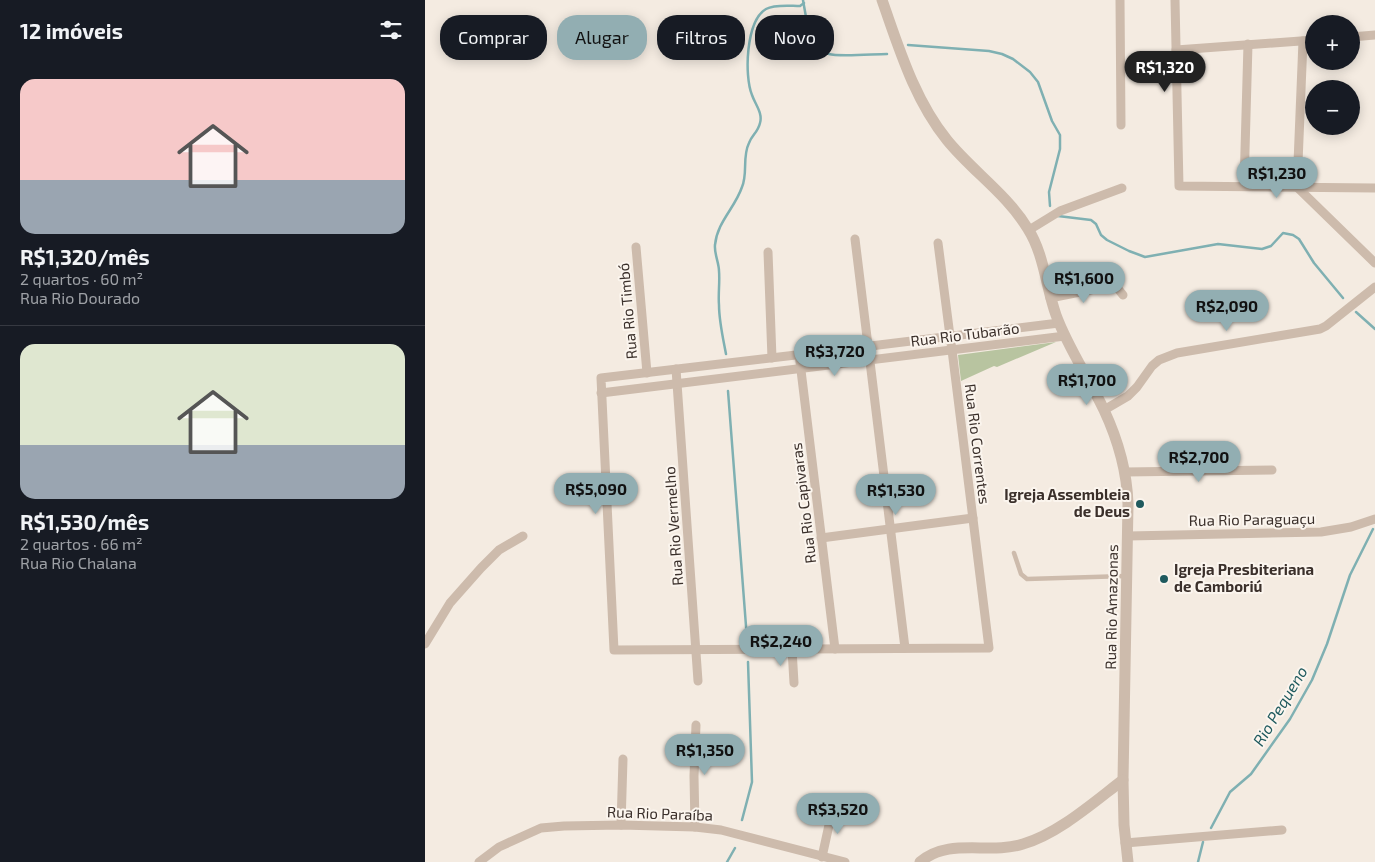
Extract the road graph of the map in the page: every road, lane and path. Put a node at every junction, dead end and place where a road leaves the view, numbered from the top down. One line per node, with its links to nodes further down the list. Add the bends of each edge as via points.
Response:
1 (881, 0): 14 (street, Rua Rio Amazonas, via 911,78 929,114 954,148 1002,195)
2 (1120, 0): 9 (street)
3 (1175, 0): 8 (street)
4 (1375, 35): 5 (street)
5 (1360, 36)
6 (1303, 40): 7 (street); 11 (street)
7 (1248, 44): 8 (street); 10 (street)
8 (1176, 50): 10 (street, via 1179,186)
9 (1121, 125)
10 (1244, 186): 11 (street)
11 (1297, 187): 13 (street); 19 (street)
12 (1122, 188): 14 (street, via 1060,211)
13 (1375, 188)
14 (1029, 230): 22 (street, Rua Rio Amazonas)
15 (855, 239): 26 (street)
16 (939, 243): 24 (street, Rua Rio Correntes)
17 (636, 248): 33 (street, Rua Rio Timbó)
18 (768, 252): 29 (street)
19 (1375, 263)
20 (1374, 284): 36 (street, via 1320,329 1167,356 1152,366 1128,396)
21 (1123, 295): 22 (street, via 1115,285)
22 (1050, 298): 23 (street, Rua Rio Amazonas)
23 (1059, 324): 24 (street, Rua Rio Tubarão); 25 (street, Rua Rio Amazonas)
24 (950, 336): 26 (street, Rua Rio Tubarão); 27 (street, Rua Rio Correntes)
25 (1065, 336): 27 (street, Rua Rio Tubarão); 36 (street, Rua Rio Amazonas)
26 (868, 346): 28 (street, Rua Rio Tubarão); 30 (street)
27 (952, 350): 30 (street, Rua Rio Tubarão); 39 (street, Rua Rio Correntes)
28 (799, 354): 29 (street, Rua Rio Tubarão); 32 (street, Rua Rio Capivaras)
29 (772, 358): 31 (street, Rua Rio Tubarão)
30 (870, 360): 32 (street, Rua Rio Tubarão); 41 (street)
31 (676, 369): 33 (street, Rua Rio Tubarão); 34 (street, Rua Rio Vermelho)
32 (801, 369): 34 (street, Rua Rio Tubarão); 44 (street, Rua Rio Capivaras)
33 (647, 372): 35 (street, Rua Rio Tubarão, via 601,378)
34 (677, 384): 35 (street, Rua Rio Tubarão); 51 (street, Rua Rio Vermelho)
35 (601, 393): 51 (street, via 614,650)
36 (1104, 410): 38 (street, Rua Rio Amazonas)
37 (1273, 470): 38 (street)
38 (1125, 472): 43 (street, Rua Rio Amazonas)
39 (973, 518): 41 (street); 48 (street, Rua Rio Correntes, via 989,648)
40 (1375, 519): 43 (street, Rua Rio Paraguaçu, via 1321,532)
41 (890, 529): 44 (street); 48 (street)
42 (523, 536): 47 (street, via 499,550 474,575 450,603)
43 (1128, 536): 46 (street, Rua Rio Amazonas)
44 (821, 538): 50 (street, Rua Rio Capivaras)
45 (1014, 553): 46 (lane, via 1021,574 1027,579)
46 (1127, 576): 56 (street, Rua Rio Amazonas)
47 (425, 644)
48 (905, 648): 50 (street)
49 (792, 649): 50 (street); 51 (street); 53 (street)
50 (835, 649)
51 (696, 650): 52 (street, Rua Rio Vermelho)
52 (698, 681)
53 (794, 683)
54 (696, 725): 59 (street)
55 (623, 759): 58 (street)
56 (1123, 780): 61 (street, Rua Rio Amazonas); 63 (street, via 1032,841 1007,847 947,848 934,852)
57 (841, 807): 62 (street, via 829,825)
58 (621, 825): 59 (street, Rua Rio Paraíba); 64 (street, Rua Rio Paraíba, via 541,828 499,847)
59 (695, 827): 62 (street, Rua Rio Paraíba, via 721,830)
60 (1282, 830): 61 (street)
61 (1125, 843): 66 (street, Rua Rio Amazonas)
62 (822, 857): 65 (street, Rua Rio Paraíba)
63 (923, 861)
64 (479, 862)
65 (845, 862)
66 (1128, 862)

